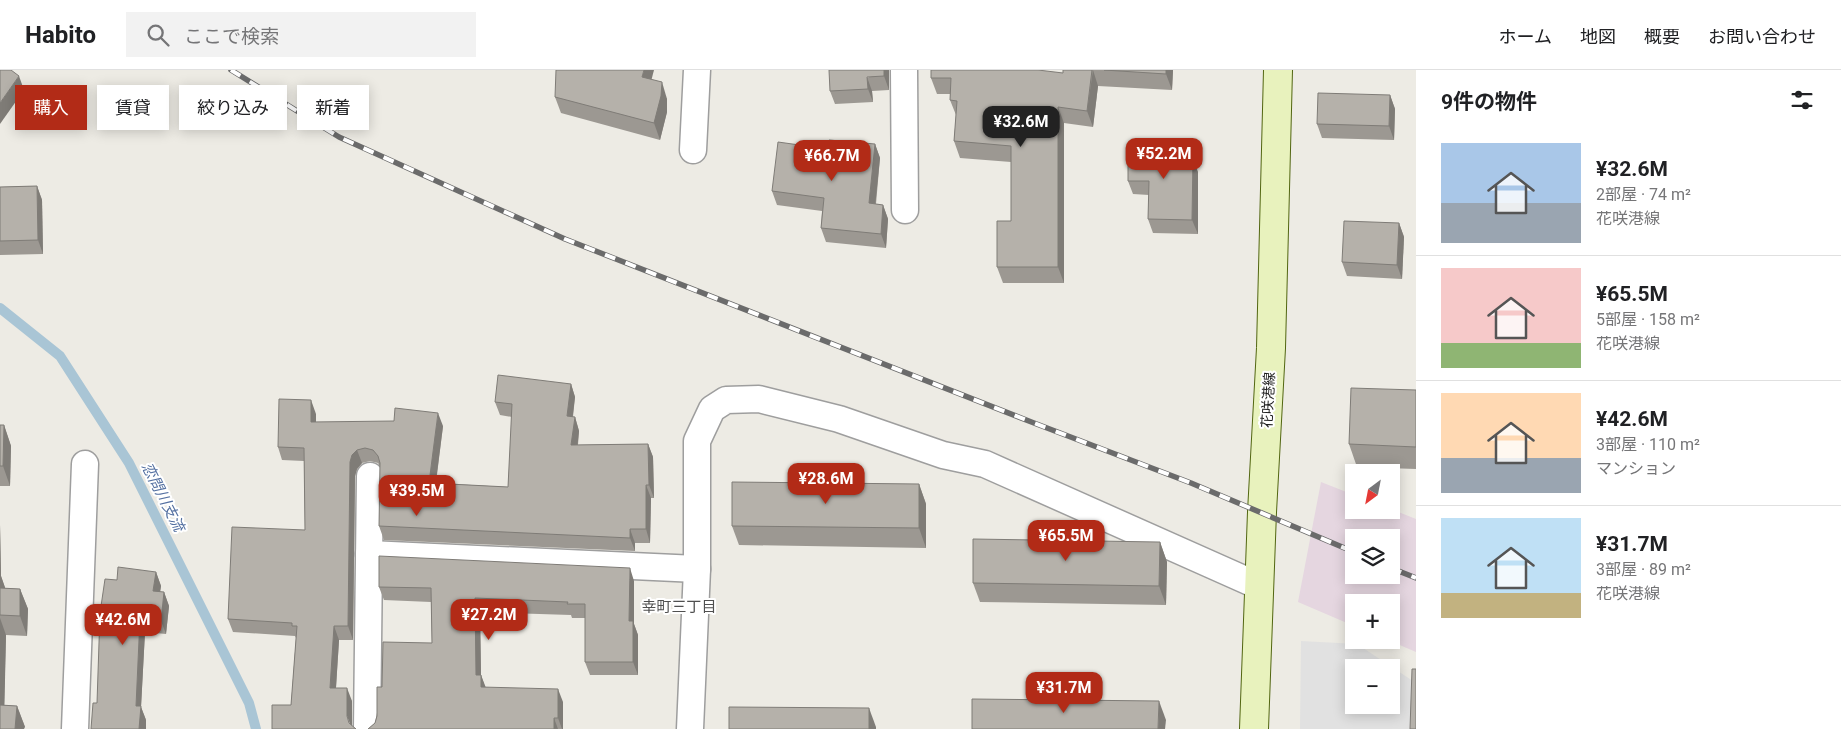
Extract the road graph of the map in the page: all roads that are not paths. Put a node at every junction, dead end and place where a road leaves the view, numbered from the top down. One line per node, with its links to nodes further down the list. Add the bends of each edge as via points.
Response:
1 (697, 70): 4 (street)
2 (904, 70): 5 (street)
3 (1278, 70): 10 (main road, 花咲港線, via 1271,348)
4 (693, 150)
5 (905, 210)
6 (84, 464): 11 (street)
7 (370, 476): 8 (street)
8 (369, 554): 9 (street); 12 (street)
9 (696, 569): 10 (street, via 697,441 712,409 726,400 759,399 839,419 943,455 985,464); 13 (street)
10 (1259, 586): 14 (main road, 花咲港線)
11 (75, 729)
12 (366, 729)
13 (690, 729)
14 (1254, 729)

